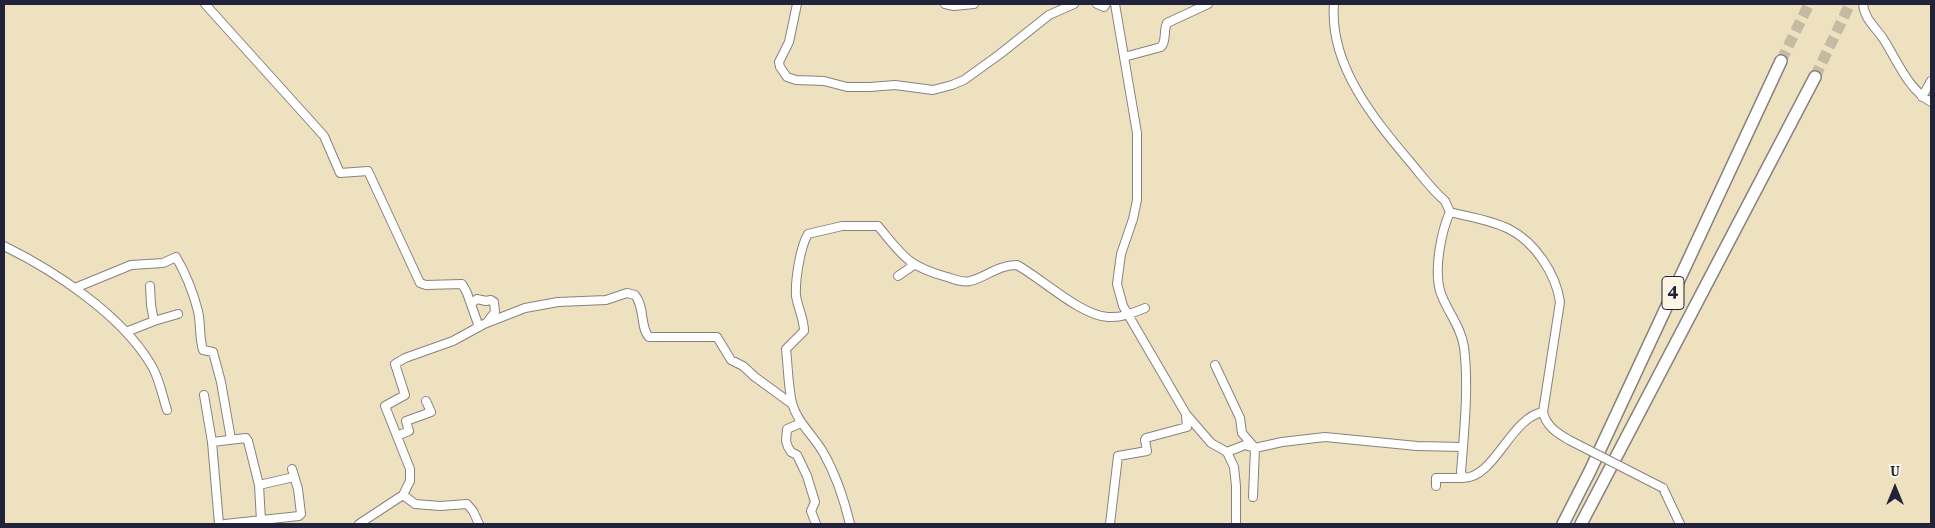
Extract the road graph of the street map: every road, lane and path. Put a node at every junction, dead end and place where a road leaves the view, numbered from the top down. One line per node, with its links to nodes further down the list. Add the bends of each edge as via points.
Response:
1 (205, 4): 24 (street, via 324,136 340,173 368,171 420,282 426,285 462,284)
2 (797, 4): 5 (street, via 789,42 779,62 787,76 847,87 895,85 933,90 964,80 1049,15)
3 (945, 4): 4 (street)
4 (974, 4)
5 (1074, 4)
6 (1098, 4): 7 (street)
7 (1106, 4)
8 (1116, 4): 12 (street)
9 (1208, 4): 12 (street, via 1167,23 1161,47)
10 (1334, 4): 18 (street, via 1337,42 1352,84 1390,139)
11 (1863, 4): 16 (street, via 1870,24 1908,82)
12 (1124, 57): 27 (street, via 1137,133 1137,200 1121,254 1118,284)
13 (1781, 61): 60 (highway, 4)
14 (1815, 77): 61 (highway, 4)
15 (1931, 81): 16 (street)
16 (1922, 97): 17 (street)
17 (1931, 102)
18 (1450, 212): 36 (street, via 1514,232 1530,246 1553,276 1560,302); 42 (street, via 1438,267 1440,290 1464,346)
19 (4, 246): 23 (street)
20 (914, 265): 21 (street); 27 (street, via 963,281 1017,265 1090,313 1107,317); 34 (street, via 892,245 878,226 842,226 808,234 796,281 804,331 786,349)
21 (898, 276)
22 (150, 286): 28 (street)
23 (75, 288): 30 (street); 40 (street, via 130,265 163,263 176,257 186,274 198,313 203,350 213,352)
24 (471, 304): 29 (street); 29 (street, via 477,300 494,302 495,312)
25 (1145, 308): 27 (street)
26 (178, 314): 28 (street)
27 (1128, 315): 37 (street)
28 (154, 321): 30 (street)
29 (482, 325): 34 (street, via 525,308 558,302 606,300 627,293 635,295 650,337 718,336 730,360 743,366); 39 (street, via 453,341 395,364 405,395 385,406)
30 (126, 332): 35 (street, via 151,364)
31 (1216, 365): 43 (street, via 1240,418 1242,433)
32 (204, 395): 41 (street)
33 (426, 401): 39 (street, via 431,412 406,421 409,432)
34 (792, 404): 38 (street)
35 (167, 410)
36 (1543, 412): 45 (street, via 1522,424 1484,468); 62 (street, bridge, via 1552,428 1569,440 1663,488)
37 (1186, 414): 44 (street, via 1211,443); 58 (street, via 1187,428 1146,438 1147,451 1118,456)
38 (801, 422): 56 (street, via 787,429 786,441 790,452 797,455 810,483 815,502 811,511); 57 (street, via 835,476)
39 (397, 436): 48 (street, via 410,469 410,481)
40 (231, 440): 41 (street); 46 (street, via 246,438 248,441)
41 (212, 442): 51 (street)
42 (1463, 447): 43 (street, via 1325,437); 45 (street)
43 (1255, 448): 44 (street, via 1245,445); 49 (street)
44 (1227, 452): 59 (street, via 1234,467)
45 (1463, 478): 47 (street, via 1436,478)
46 (259, 485): 50 (street); 50 (street, via 293,473 301,514)
47 (1436, 486)
48 (403, 495): 54 (street); 55 (street, via 415,504 467,504)
49 (1252, 497)
50 (265, 522): 53 (street)
51 (219, 524)
52 (225, 524): 53 (street)
53 (229, 524)
54 (359, 524)
55 (479, 524)
56 (816, 524)
57 (850, 524)
58 (1110, 524)
59 (1236, 524)
60 (1563, 524)
61 (1581, 524)
62 (1678, 524)

